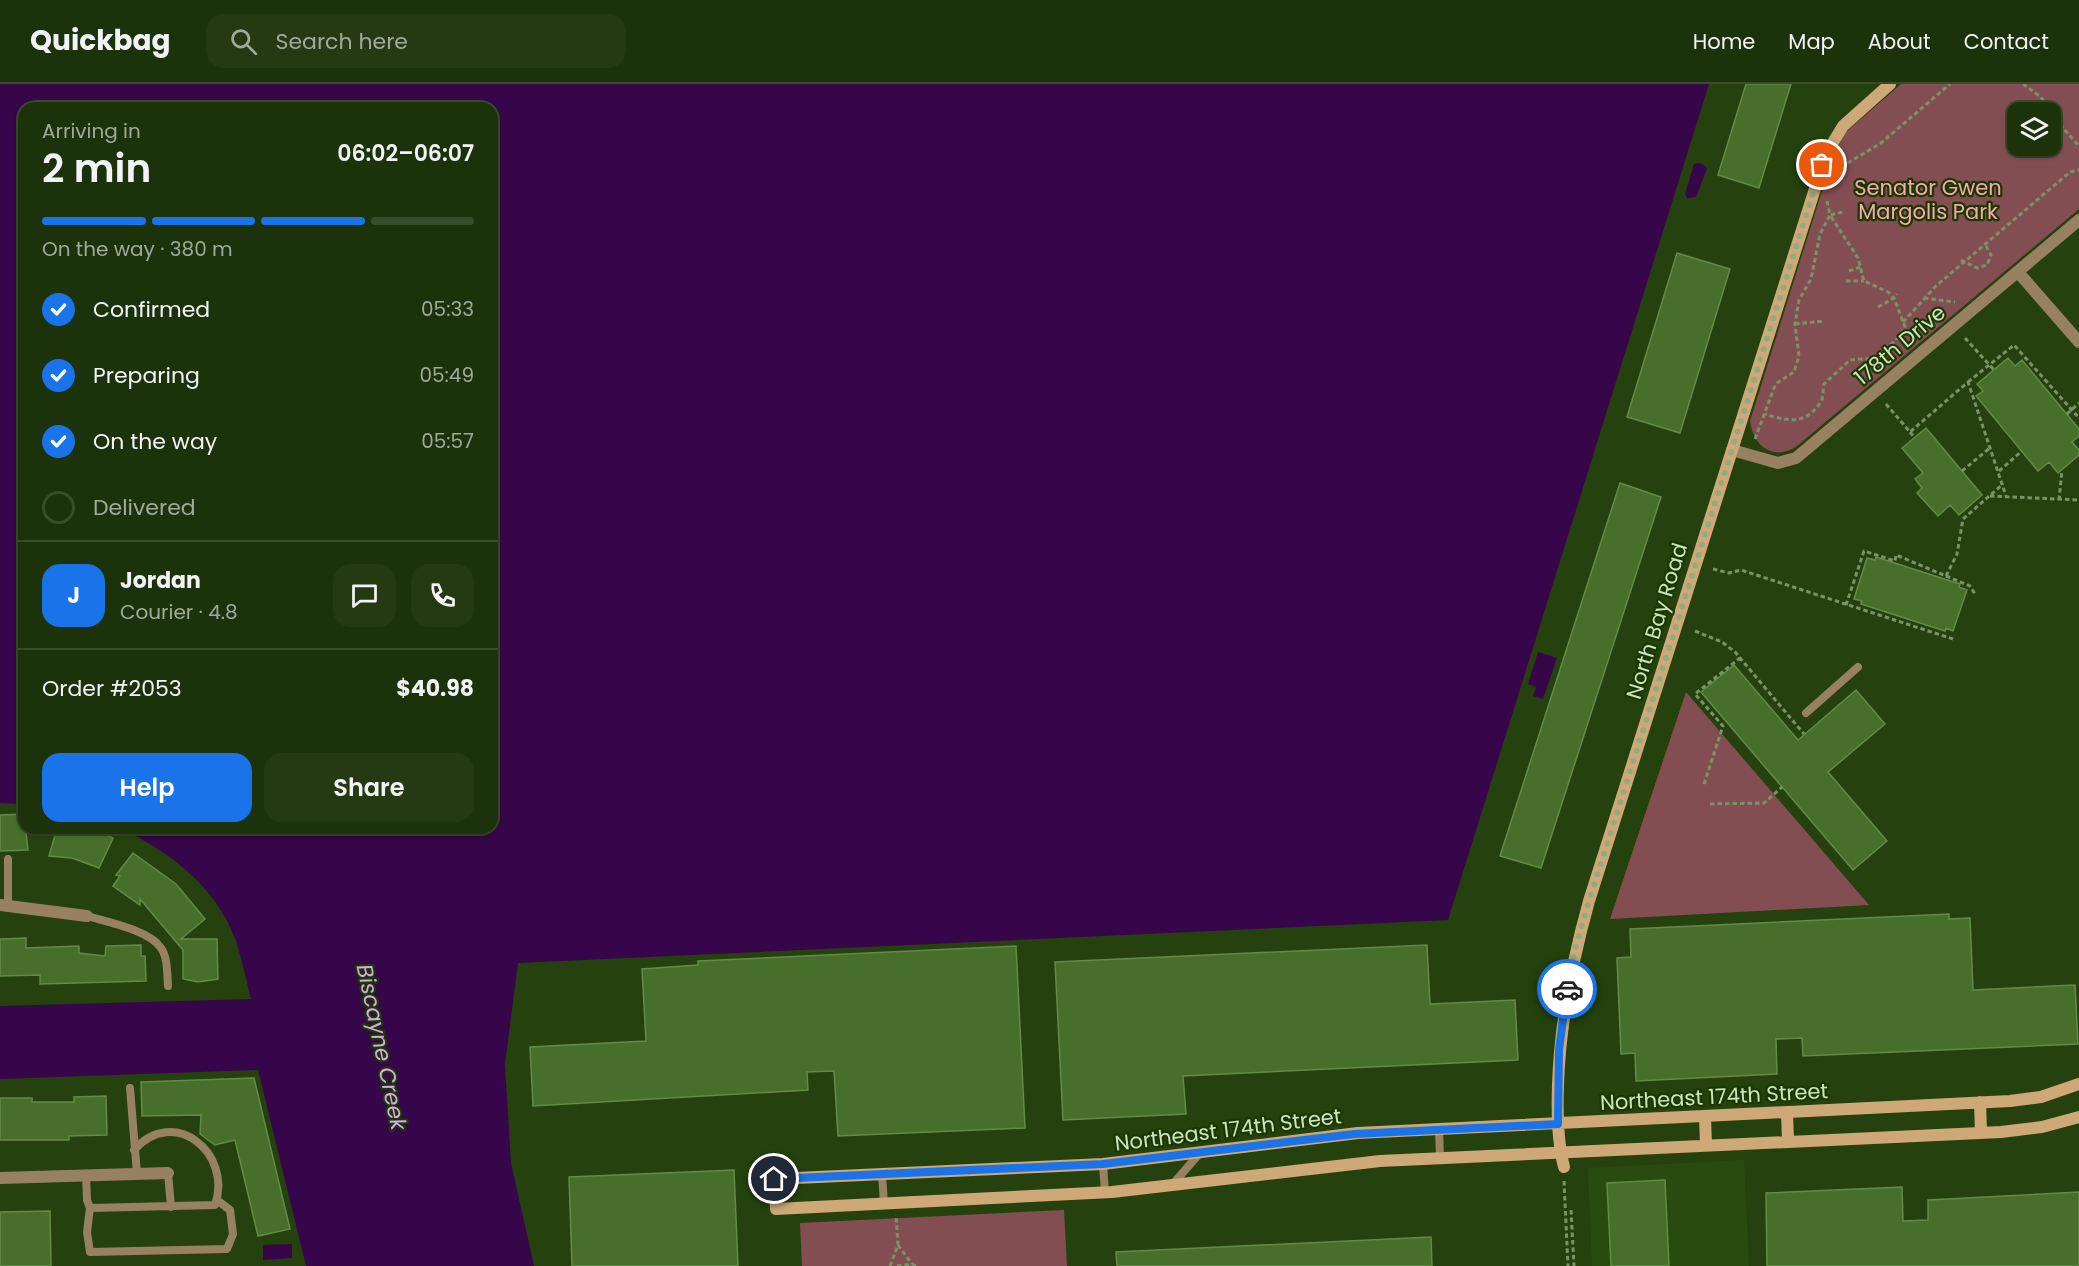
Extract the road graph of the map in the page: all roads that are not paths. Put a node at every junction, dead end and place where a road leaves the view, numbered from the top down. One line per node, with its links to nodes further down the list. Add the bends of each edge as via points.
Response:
1 (1890, 84): 5 (street, North Bay Road, via 1843,126 1826,154)
2 (2079, 220): 3 (street, 178th Drive)
3 (2018, 272): 4 (street); 5 (street, 178th Drive, via 1796,458 1778,463)
4 (2079, 342)
5 (1732, 450): 18 (street, North Bay Road, via 1575,950 1559,1050)
6 (1858, 667): 7 (lane)
7 (1806, 713)
8 (8, 859): 9 (lane)
9 (4, 905): 10 (street)
10 (87, 916): 11 (lane, via 146,936 161,947)
11 (168, 986)
12 (2079, 1084): 14 (street, Northeast 174th Street, via 2041,1097)
13 (130, 1088): 23 (lane)
14 (1980, 1102): 15 (street, Northeast 174th Street); 20 (street)
15 (1787, 1113): 16 (street, Northeast 174th Street); 21 (street)
16 (1705, 1117): 18 (street, Northeast 174th Street); 22 (street)
17 (2079, 1117): 20 (street, via 2042,1127)
18 (1558, 1124): 19 (street, Northeast 174th Street); 24 (street, North Bay Road)
19 (1439, 1129): 25 (street, Northeast 174th Street, via 1354,1134); 26 (lane)
20 (1981, 1133): 21 (street)
21 (1788, 1141): 22 (street)
22 (1706, 1145): 24 (street)
23 (134, 1149): 30 (lane); 36 (lane, via 145,1137 158,1133 181,1133 196,1141 212,1156 218,1171)
24 (1560, 1152): 26 (street); 28 (street, North Bay Road)
25 (1199, 1154): 27 (street, Northeast 174th Street); 34 (lane)
26 (1440, 1158): 34 (street, via 1336,1165)
27 (1103, 1164): 31 (street, Northeast 174th Street); 35 (lane)
28 (1564, 1167)
29 (168, 1173): 30 (street); 38 (lane)
30 (137, 1174): 32 (street)
31 (882, 1174): 37 (lane); 37 (street, Northeast 174th Street, via 774,1179 776,1209)
32 (86, 1176): 33 (street); 39 (lane)
33 (0, 1178)
34 (1172, 1185): 35 (street)
35 (1105, 1192): 37 (street)
36 (217, 1200): 38 (lane, via 215,1206); 39 (lane, via 230,1210 233,1234 227,1249 90,1252)
37 (884, 1204)
38 (171, 1207): 39 (lane)
39 (90, 1208)

